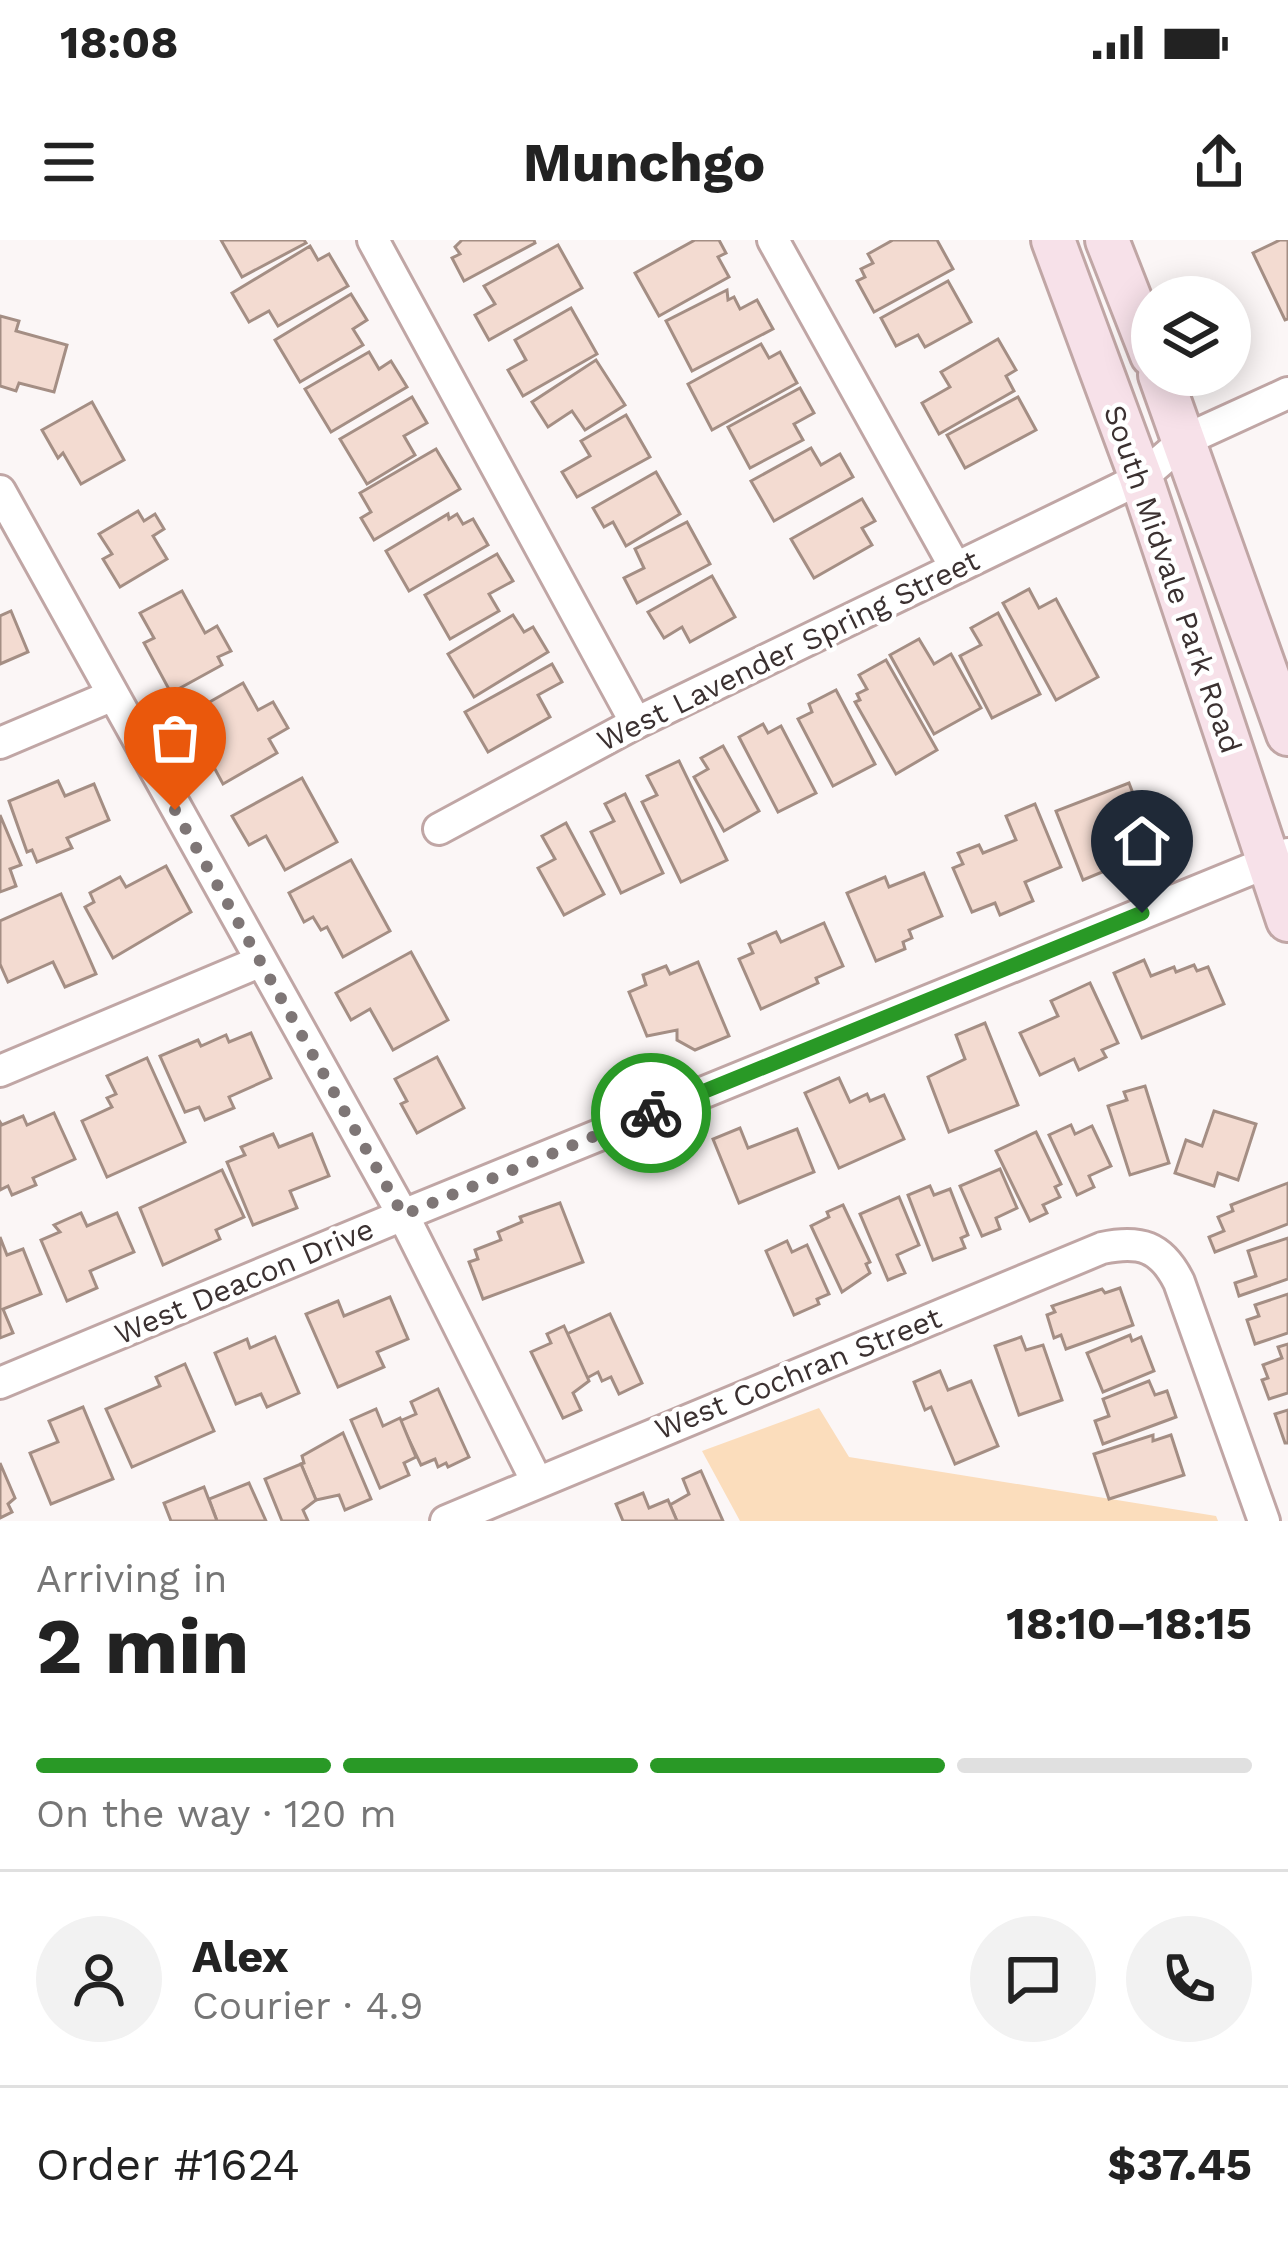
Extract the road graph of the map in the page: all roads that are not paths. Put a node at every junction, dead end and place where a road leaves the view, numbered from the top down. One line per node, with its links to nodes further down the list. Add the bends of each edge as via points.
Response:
1 (373, 240): 13 (street)
2 (772, 240): 11 (street)
3 (1053, 240): 9 (main road, South Midvale Park Road)
4 (1107, 240): 5 (main road)
5 (1131, 301)
6 (1288, 393): 8 (street, West Lavender Spring Street)
7 (1168, 396): 8 (main road, South Midvale Park Road)
8 (1185, 440): 9 (street, West Lavender Spring Street); 14 (main road, South Midvale Park Road)
9 (1141, 478): 11 (street, West Lavender Spring Street); 17 (main road, South Midvale Park Road)
10 (0, 490): 12 (street)
11 (955, 567): 13 (street, West Lavender Spring Street)
12 (111, 696): 15 (street); 19 (street)
13 (636, 723): 16 (street, West Lavender Spring Street)
14 (1288, 734)
15 (0, 742)
16 (439, 829)
17 (1278, 858): 18 (main road, South Midvale Park Road); 21 (street, West Deacon Drive)
18 (1288, 920)
19 (259, 962): 20 (street); 21 (street)
20 (0, 1071)
21 (403, 1215): 22 (street, West Deacon Drive); 23 (street)
22 (0, 1383)
23 (537, 1482): 24 (street, West Cochran Street); 25 (street, West Cochran Street, via 1102,1248 1159,1238)
24 (446, 1521)
25 (1264, 1521)

